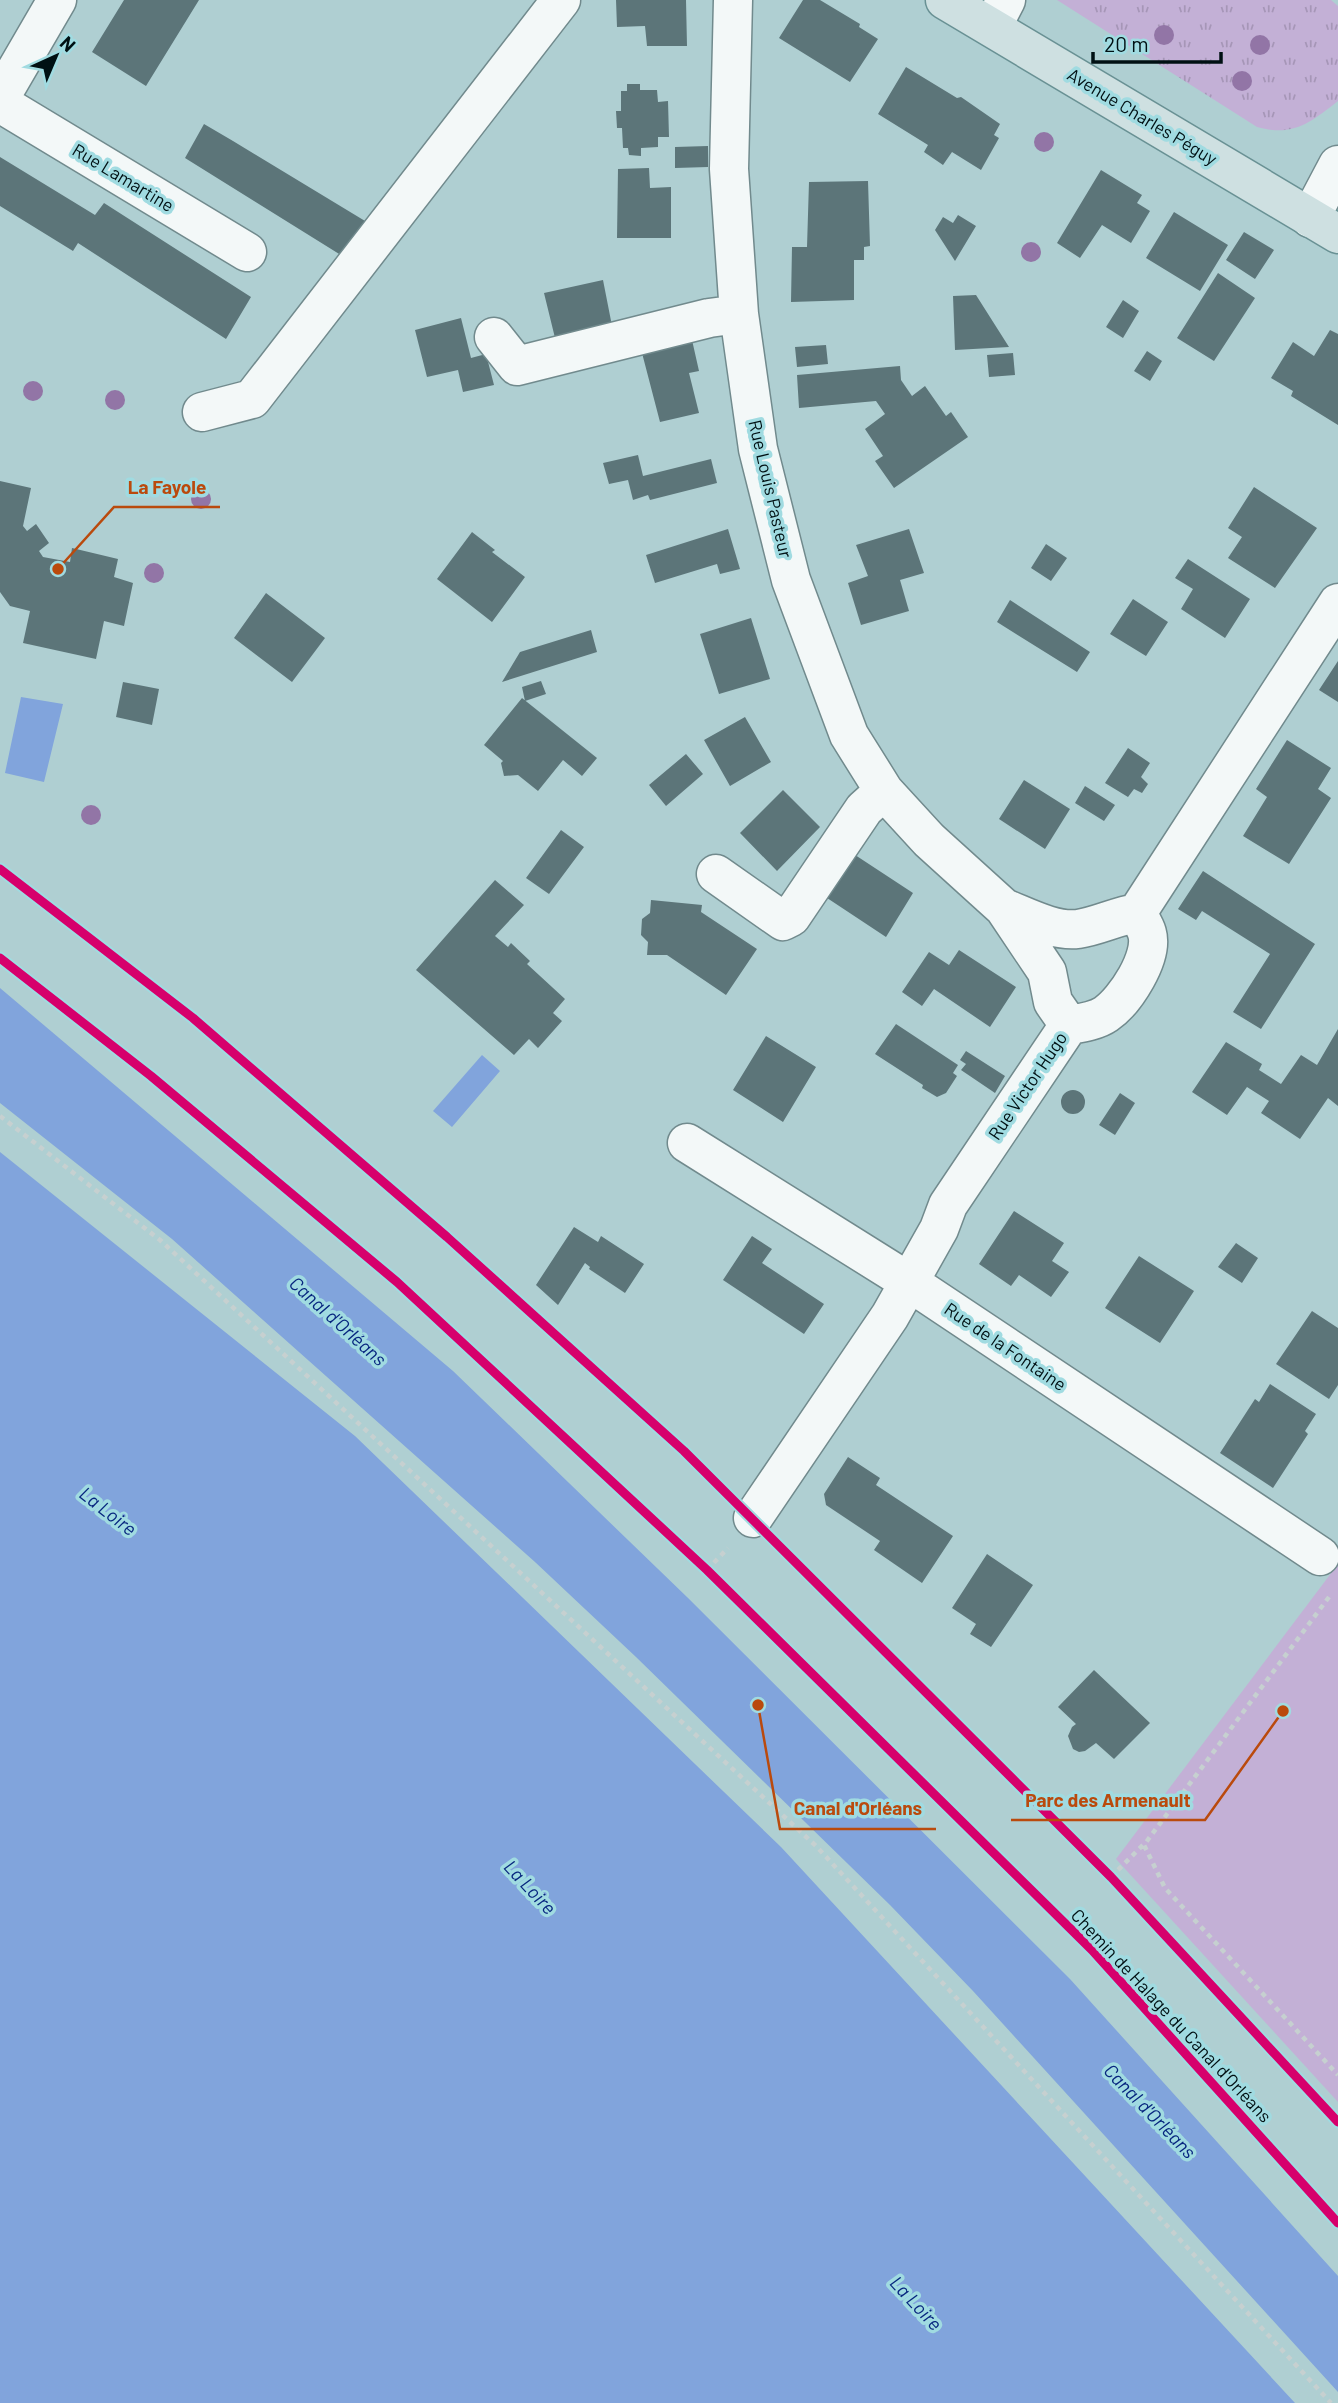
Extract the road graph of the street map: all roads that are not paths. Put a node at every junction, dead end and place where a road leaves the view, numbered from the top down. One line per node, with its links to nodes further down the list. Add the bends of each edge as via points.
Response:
1 (57, 0): 6 (street)
2 (561, 0): 12 (street, via 252,399)
3 (733, 0): 10 (street, Rue Louis Pasteur, via 729,169)
4 (945, 0): 5 (main road, Avenue Charles Péguy)
5 (999, 14): 8 (main road, Avenue Charles Péguy)
6 (0, 101): 9 (street, Rue Lamartine)
7 (1338, 165): 8 (street)
8 (1324, 226)
9 (247, 252)
10 (739, 314): 11 (street, via 517,366); 14 (street, Rue Louis Pasteur, via 758,449 791,580 849,735)
11 (494, 337)
12 (202, 412)
13 (1338, 603): 17 (street)
14 (884, 791): 15 (street, via 864,809 791,917 783,921); 16 (street, Rue Louis Pasteur)
15 (716, 874)
16 (1003, 908): 17 (street, Rue Louis Pasteur, via 1076,929); 18 (street, Rue Louis Pasteur, via 1047,972 1053,1002)
17 (1137, 913): 18 (street, Rue Victor Hugo, via 1148,934 1142,965 1132,985 1105,1015)
18 (1069, 1025): 20 (street, Rue Victor Hugo, via 948,1205 940,1229)
19 (687, 1143): 20 (street, Rue de la Fontaine)
20 (909, 1282): 21 (street, Rue Victor Hugo); 22 (street, Rue de la Fontaine)
21 (753, 1518)
22 (1320, 1556)

